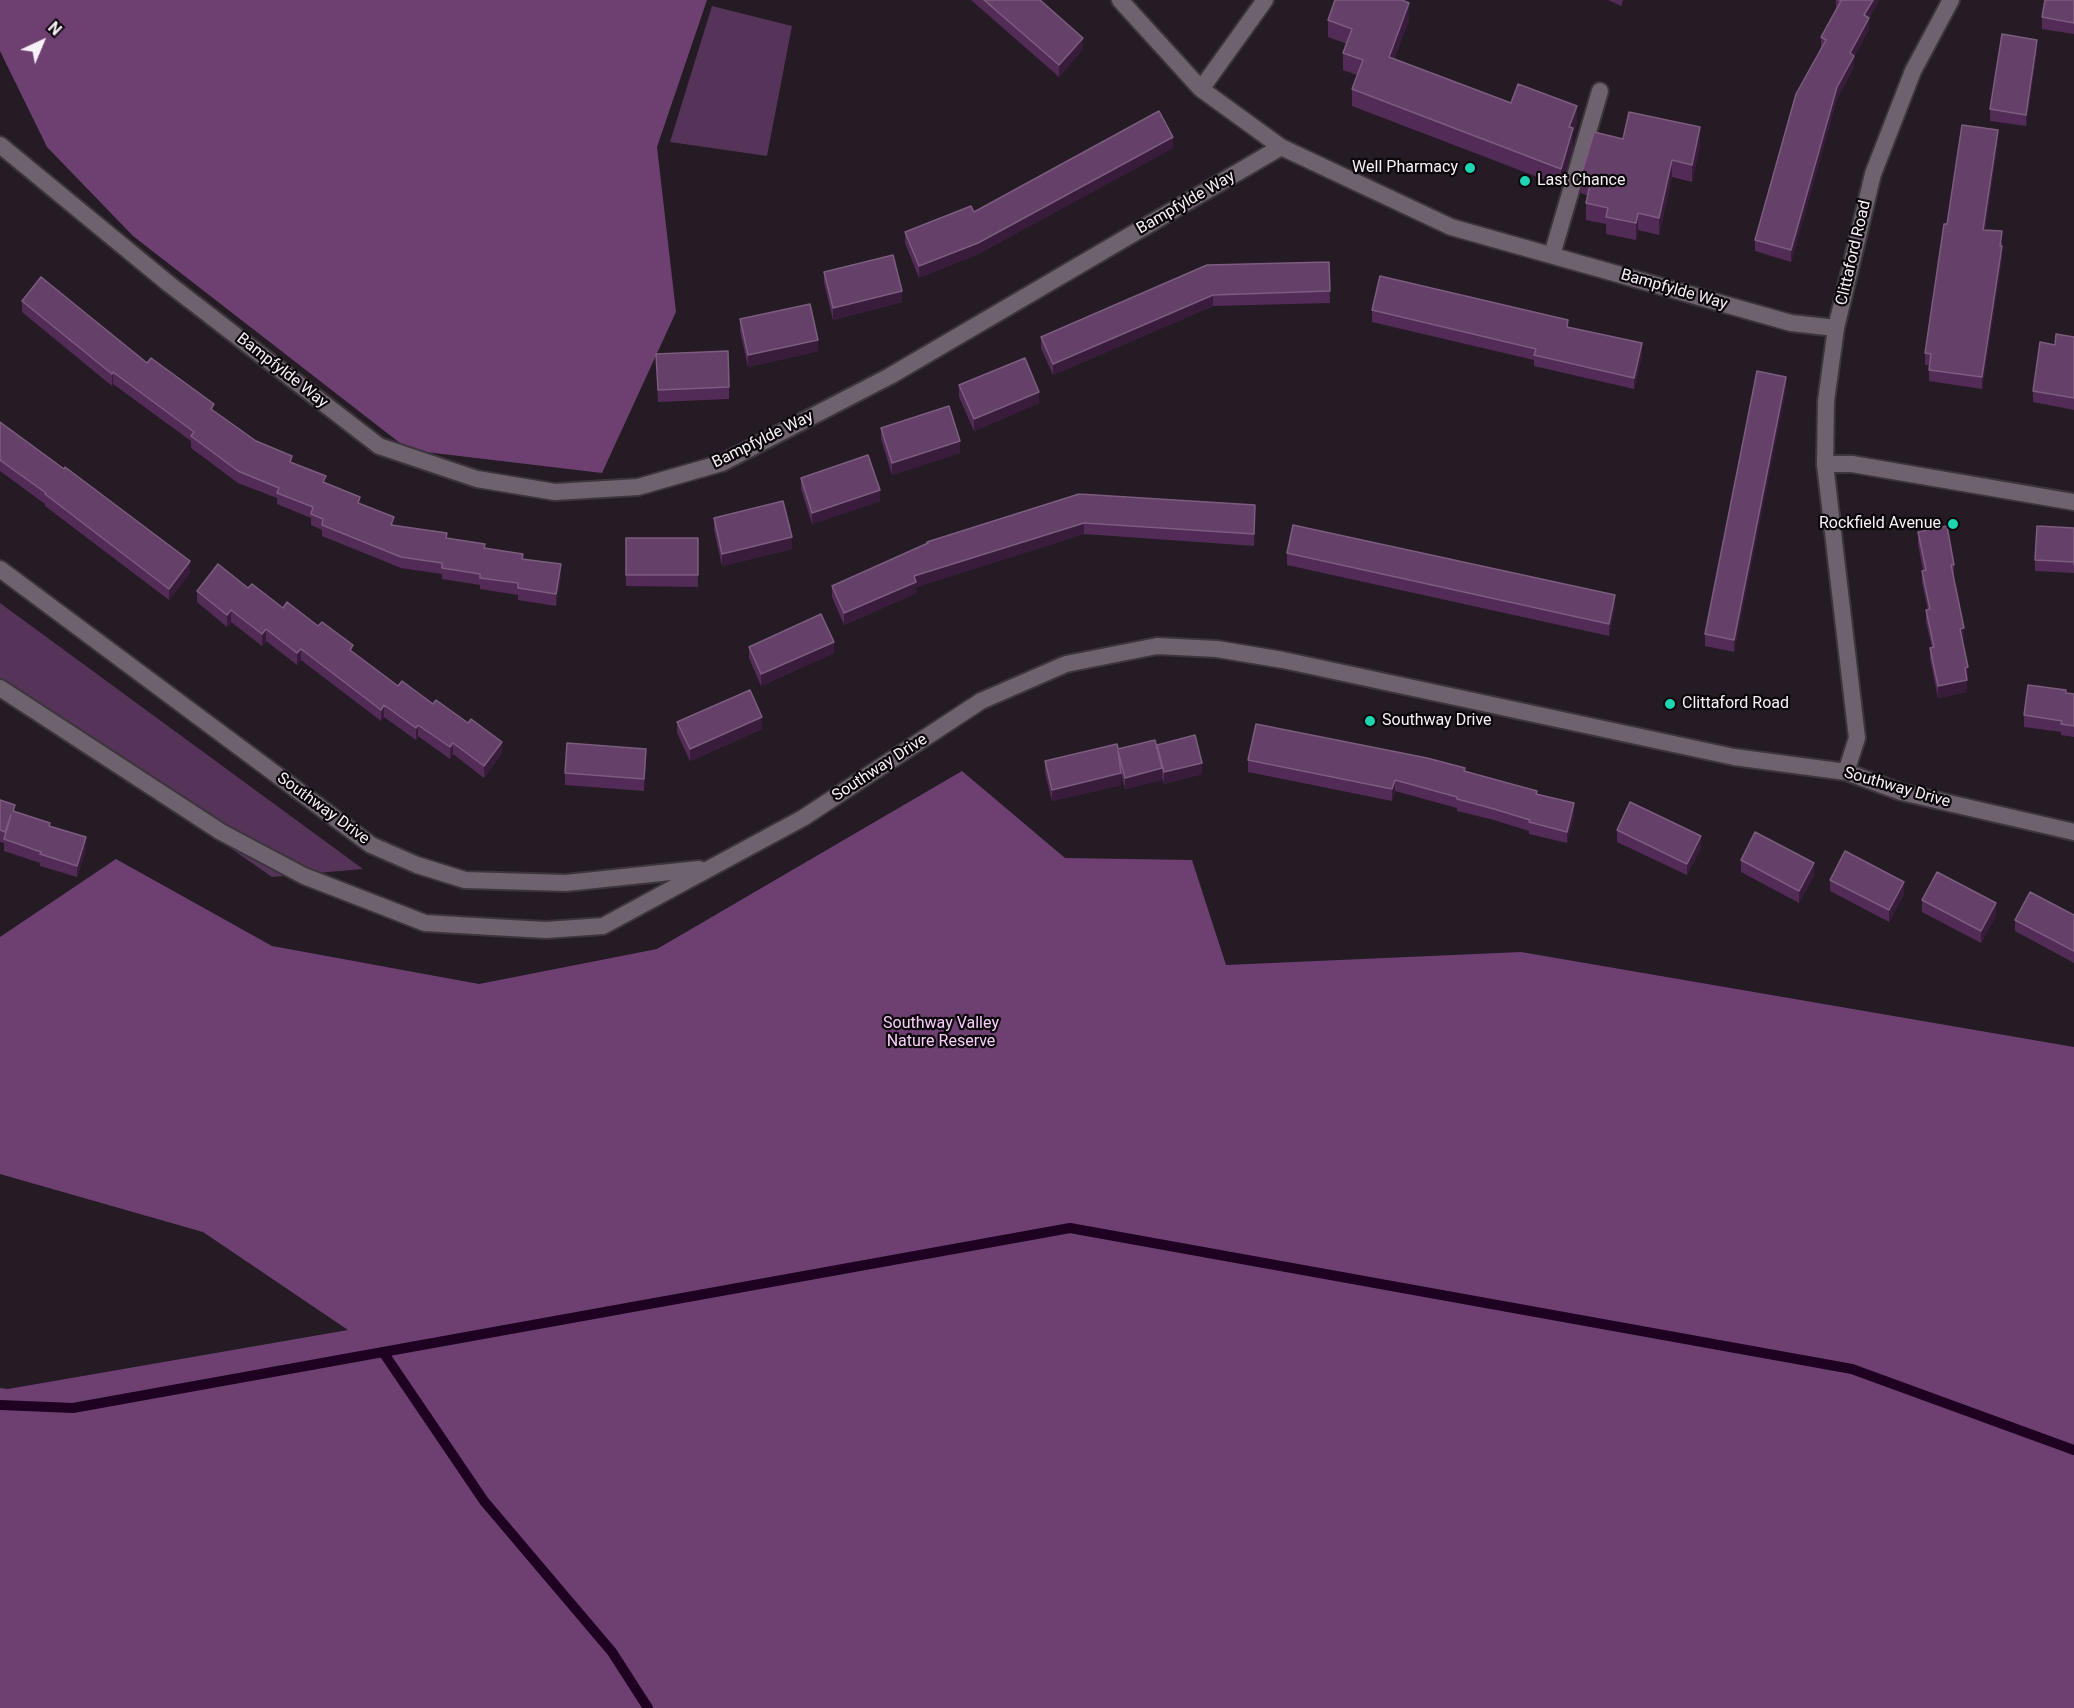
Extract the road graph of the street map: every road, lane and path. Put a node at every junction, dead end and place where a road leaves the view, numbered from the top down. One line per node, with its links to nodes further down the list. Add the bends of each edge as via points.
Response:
1 (1120, 0): 4 (street, Bampfylde Way)
2 (1265, 0): 4 (street)
3 (1951, 0): 9 (street, Clittaford Road, via 1913,71 1873,174)
4 (1201, 89): 7 (street, Bampfylde Way)
5 (1600, 91): 8 (street)
6 (0, 145): 7 (street, Bampfylde Way, via 169,284 379,446 477,479 555,492 638,487 722,464 890,376)
7 (1281, 147): 8 (street, Bampfylde Way, via 1450,227)
8 (1552, 255): 9 (street, Bampfylde Way, via 1791,323)
9 (1836, 328): 10 (street, Clittaford Road, via 1826,401)
10 (1825, 464): 11 (street, via 1852,464); 14 (street, Clittaford Road, via 1857,738)
11 (2074, 502)
12 (0, 569): 16 (street, Southway Drive, via 371,845 408,861 465,880 566,883)
13 (0, 688): 16 (street, Southway Drive, via 221,832 304,876 425,922 546,930 603,926)
14 (1846, 772): 15 (street, Southway Drive, via 1901,792); 16 (street, Southway Drive, via 1734,758 1283,660 1217,649 1157,646 1066,664 981,701 803,818)
15 (2074, 832)
16 (706, 869)

